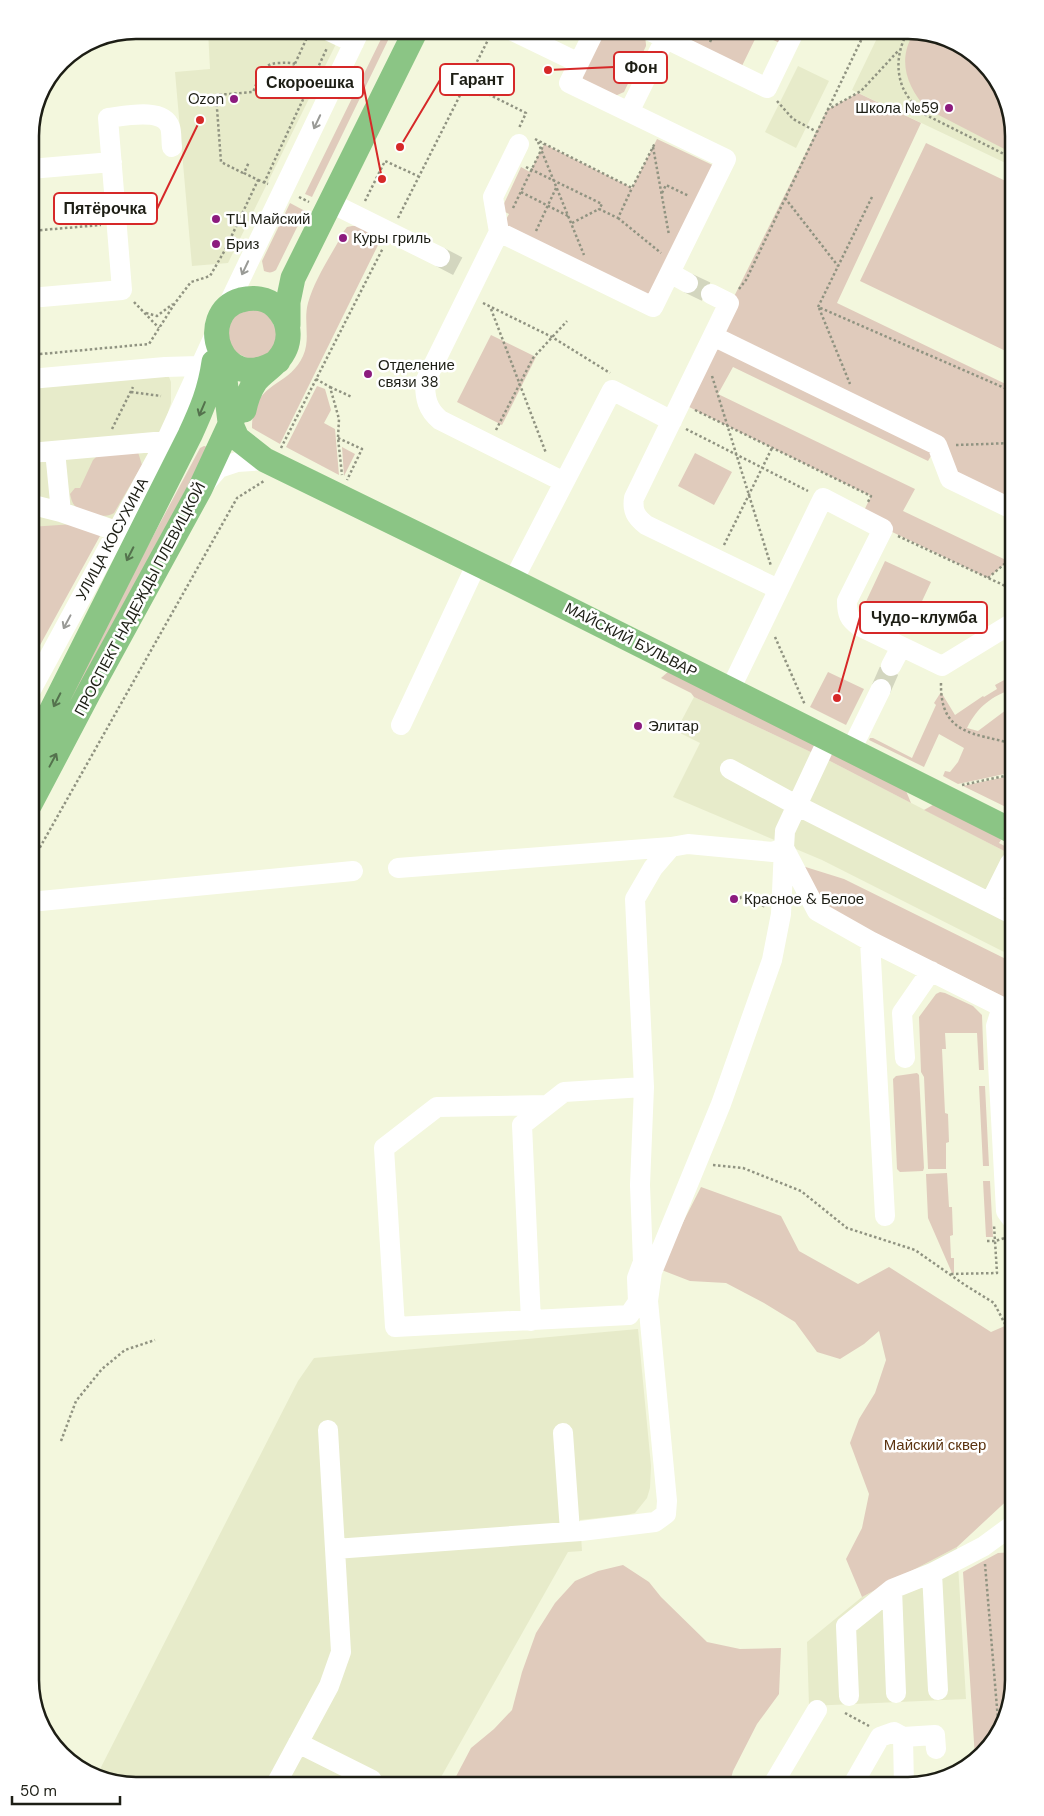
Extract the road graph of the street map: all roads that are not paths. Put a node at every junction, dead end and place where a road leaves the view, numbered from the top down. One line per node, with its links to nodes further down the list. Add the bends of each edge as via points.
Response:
1 (356, 39): 25 (street, УЛИЦА КОСУХИНА, one-way to 25)
2 (412, 39): 14 (main road)
3 (529, 39): 8 (street)
4 (591, 39): 8 (street)
5 (655, 39): 9 (street)
6 (667, 39): 7 (street, via 767,88)
7 (791, 39)
8 (579, 63): 9 (street, via 569,82)
9 (629, 112): 17 (street, via 726,159)
10 (523, 142): 15 (street, via 493,196)
11 (172, 147): 12 (street, via 170,128 162,116 108,118)
12 (112, 162): 13 (street); 21 (street, via 122,290)
13 (39, 168)
14 (331, 203): 16 (street); 18 (main road)
15 (500, 233): 17 (street, via 653,307); 36 (street, via 470,272 468,296 425,382 424,398 431,412 440,420)
16 (440, 257)
17 (672, 269): 19 (street)
18 (293, 278): 22 (main road); 23 (main road)
19 (688, 282)
20 (711, 294): 24 (street, via 729,303)
21 (39, 297)
22 (249, 298): 23 (main road, via 273,304); 25 (main road, via 236,301)
23 (288, 324): 26 (main road, via 286,350)
24 (709, 344): 30 (street); 38 (street, via 859,407 937,445 950,479)
25 (217, 352): 26 (main road, via 254,371); 27 (street); 27 (street, via 209,337 191,355); 31 (main road); 32 (street, УЛИЦА КОСУХИНА); 52 (main road, ПРОСПЕКТ НАДЕЖДЫ ПЛЕВИЦКОЙ, one-way to 52, via 198,418)
26 (278, 361): 29 (main road, ПРОСПЕКТ НАДЕЖДЫ ПЛЕВИЦКОЙ, via 255,382)
27 (165, 367): 28 (street)
28 (39, 378)
29 (248, 395): 31 (main road, ПРОСПЕКТ НАДЕЖДЫ ПЛЕВИЦКОЙ, via 238,405); 35 (main road, via 244,429)
30 (672, 421): 36 (street, via 612,390); 44 (street, via 634,498 637,519)
31 (230, 422): 35 (main road, via 238,438); 37 (main road, ПРОСПЕКТ НАДЕЖДЫ ПЛЕВИЦКОЙ)
32 (166, 440): 33 (street); 41 (street, УЛИЦА КОСУХИНА)
33 (55, 451): 34 (street); 40 (street)
34 (39, 452)
35 (267, 455): 37 (street, via 218,468); 42 (main road, МАЙСКИЙ БУЛЬВАР)
36 (559, 479): 43 (street)
37 (200, 489): 56 (main road, ПРОСПЕКТ НАДЕЖДЫ ПЛЕВИЦКОЙ, one-way to 37)
38 (1005, 506)
39 (39, 507): 40 (street)
40 (61, 512): 41 (street)
41 (116, 531): 48 (street, УЛИЦА КОСУХИНА, one-way to 48)
42 (477, 563): 43 (main road, МАЙСКИЙ БУЛЬВАР); 51 (street)
43 (513, 581): 50 (main road, МАЙСКИЙ БУЛЬВАР)
44 (778, 589): 46 (street, via 823,498 883,528 847,601 847,611 850,619 859,626); 50 (street)
45 (1005, 628): 46 (street, via 942,666)
46 (901, 647): 47 (street)
47 (892, 666)
48 (39, 675)
49 (880, 689): 54 (street)
50 (730, 690): 53 (main road, МАЙСКИЙ БУЛЬВАР)
51 (401, 725)
52 (39, 735)
53 (828, 739): 54 (main road, МАЙСКИЙ БУЛЬВАР); 57 (street)
54 (851, 750): 58 (main road, МАЙСКИЙ БУЛЬВАР)
55 (730, 769): 57 (street)
56 (39, 787)
57 (798, 806): 60 (street, via 785,831); 65 (street)
58 (1005, 827)
59 (671, 847): 60 (street, via 688,844 773,852); 61 (street); 74 (street, via 653,868 635,899)
60 (784, 848): 67 (street, via 817,911); 81 (street, via 781,914 772,960 721,1104 652,1272 648,1300 666,1514 654,1522)
61 (398, 868)
62 (353, 871): 64 (street)
63 (1005, 872): 65 (street)
64 (39, 901)
65 (990, 903): 66 (street)
66 (1005, 910)
67 (870, 941): 68 (street); 70 (street)
68 (931, 970): 69 (street); 71 (street)
69 (1005, 1007)
70 (874, 1013): 71 (street); 77 (street)
71 (902, 1013): 73 (street)
72 (1005, 1013): 76 (street, via 996,1026)
73 (905, 1058)
74 (644, 1087): 75 (street, via 564,1092); 78 (street, via 640,1185 642,1262 637,1278 638,1302 629,1315)
75 (547, 1105): 78 (street, via 522,1125); 78 (street, via 437,1107 384,1148 395,1327)
76 (1005, 1192)
77 (885, 1216)
78 (531, 1321)
79 (328, 1430): 83 (street)
80 (564, 1433): 81 (street)
81 (570, 1531): 83 (street)
82 (1005, 1531): 84 (street, via 984,1546)
83 (335, 1549): 91 (street, via 341,1652 329,1686)
84 (932, 1572): 85 (street); 86 (street)
85 (892, 1588): 87 (street); 88 (street, via 846,1626)
86 (938, 1690)
87 (896, 1693)
88 (849, 1696)
89 (817, 1710): 95 (street)
90 (903, 1737): 92 (street, via 935,1735); 96 (street, via 894,1732 880,1737); 97 (street)
91 (298, 1743): 93 (street); 94 (street)
92 (936, 1749)
93 (280, 1777)
94 (366, 1777)
95 (777, 1777)
96 (857, 1777)
97 (904, 1777)

